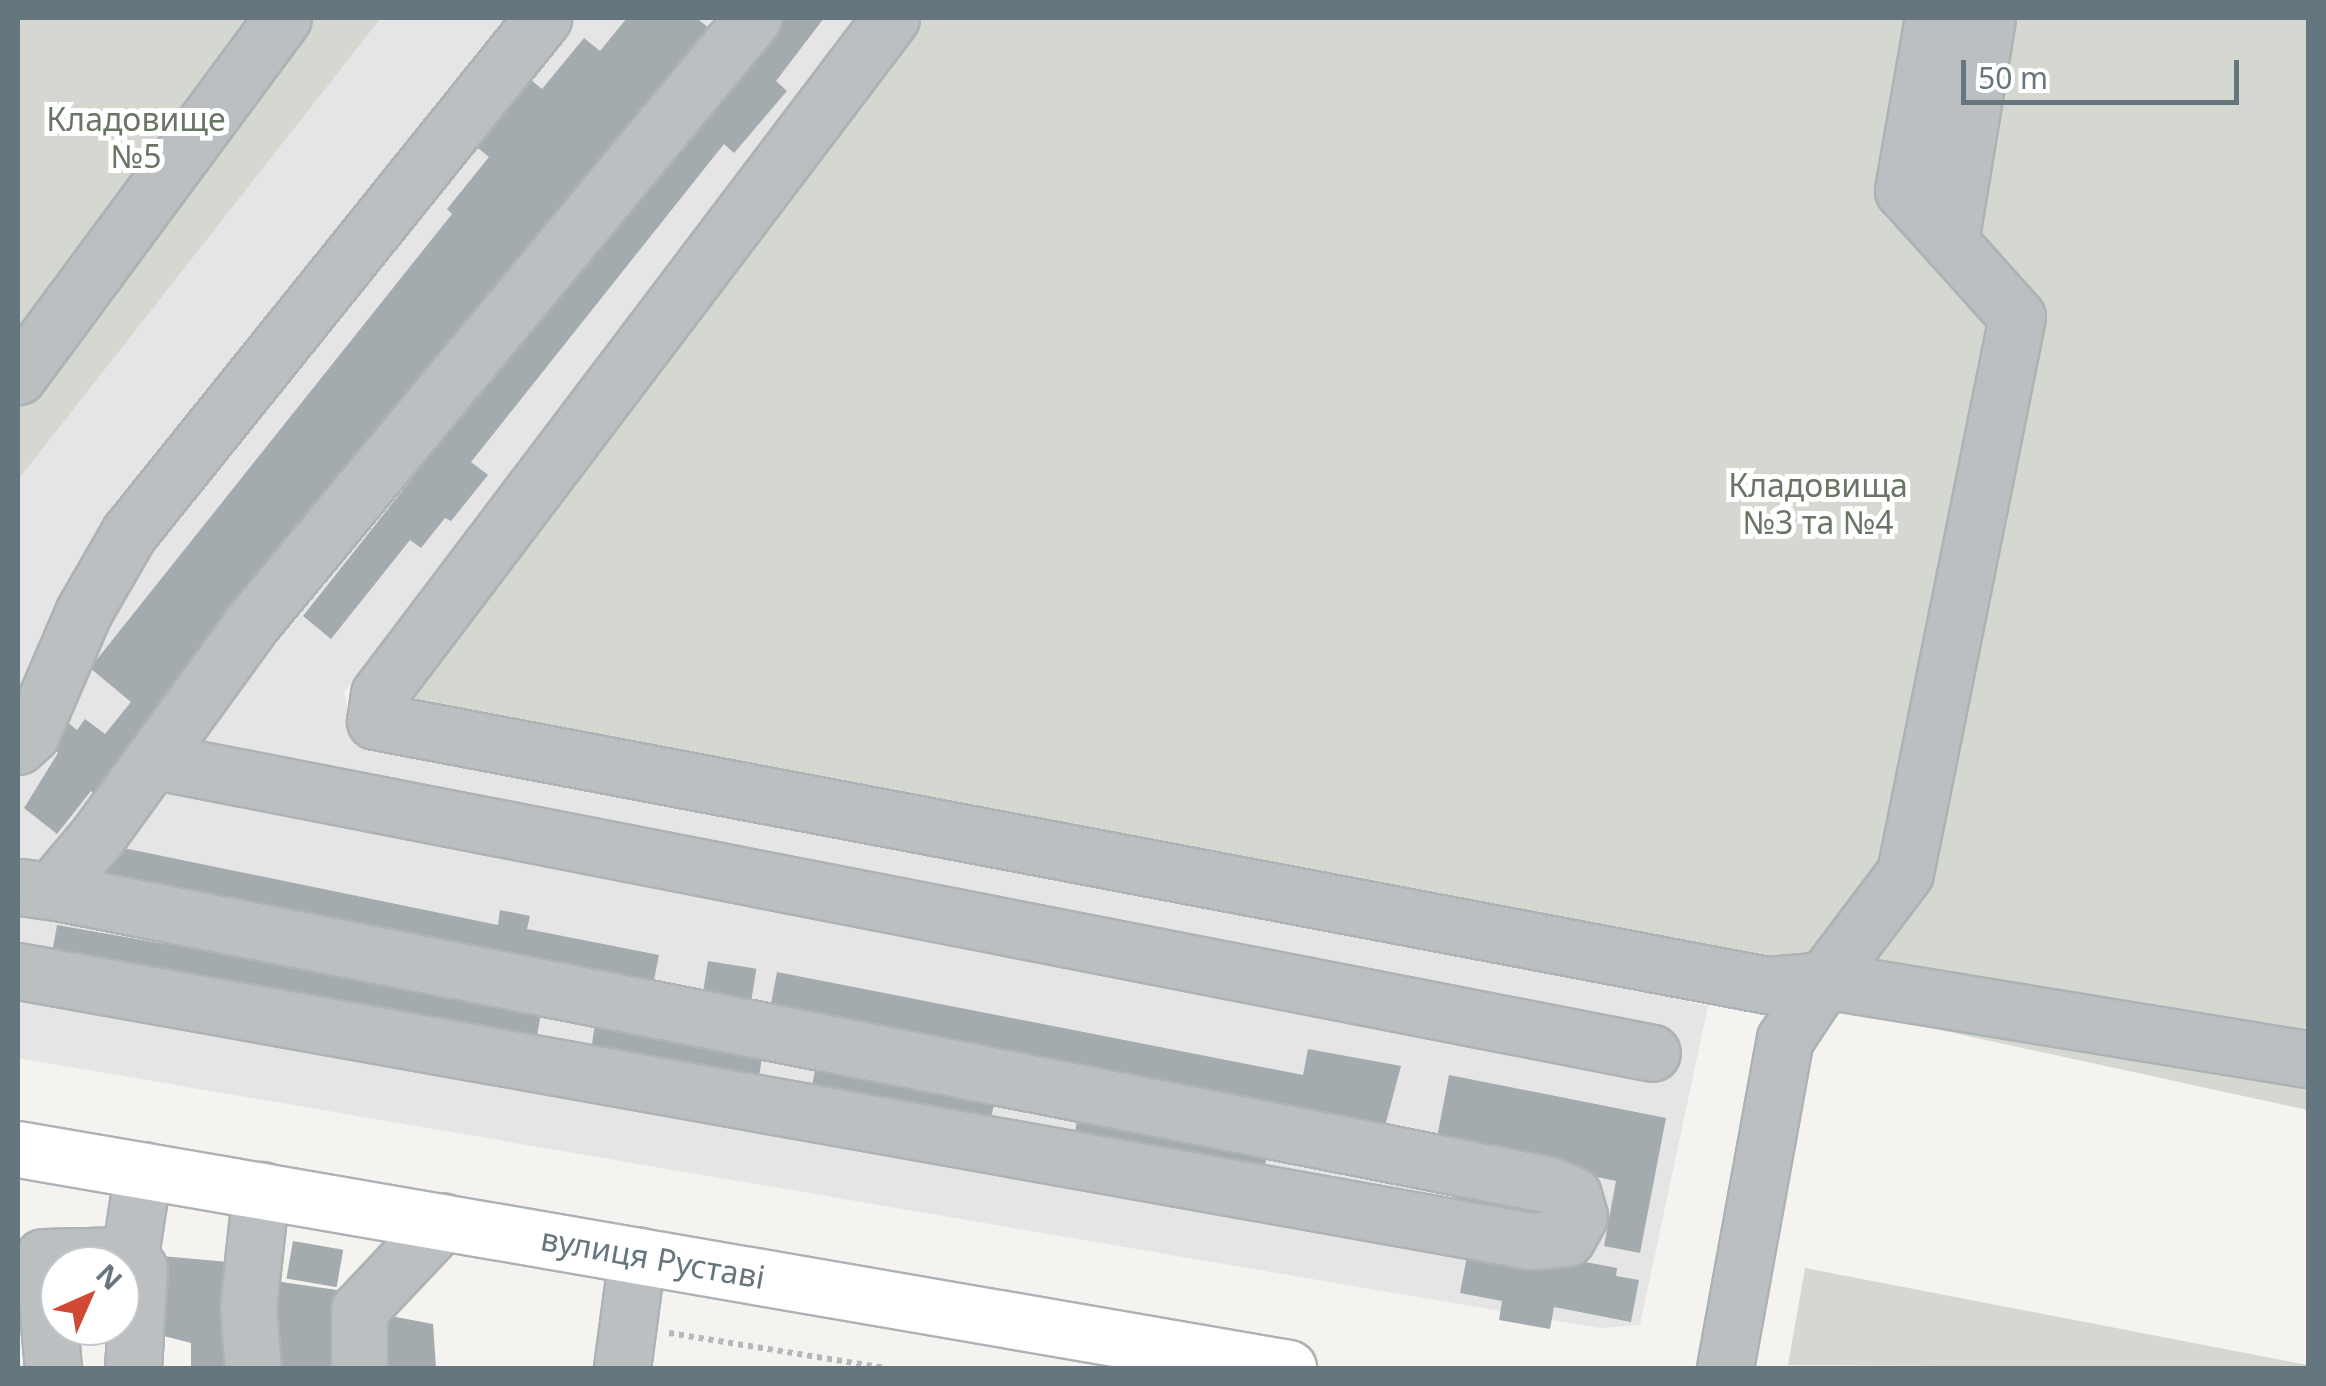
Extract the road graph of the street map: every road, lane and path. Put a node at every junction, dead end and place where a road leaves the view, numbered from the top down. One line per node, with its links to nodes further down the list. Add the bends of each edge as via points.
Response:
1 (284, 18): 8 (lane)
2 (543, 18): 9 (lane, via 129,533 84,611 31,734)
3 (753, 18): 10 (lane, via 253,622)
4 (891, 18): 13 (lane, via 379,694 376,722 1748,982)
5 (1933, 18): 7 (lane, via 1902,190)
6 (1987, 18): 7 (lane)
7 (1950, 242): 13 (lane, via 2017,317 1905,873)
8 (18, 376)
9 (18, 746)
10 (156, 760): 11 (lane); 15 (lane)
11 (27, 884): 14 (lane)
12 (18, 971): 17 (lane)
13 (1824, 980): 16 (lane); 29 (lane, via 1785,1039)
14 (571, 990): 17 (lane); 17 (lane, via 1550,1185 1572,1196 1579,1216 1567,1238 1531,1241)
15 (1652, 1053)
16 (2308, 1058)
17 (550, 1064)
18 (18, 1148): 19 (main road, вулиця Руставі)
19 (143, 1170): 20 (main road, вулиця Руставі); 22 (lane)
20 (261, 1190): 21 (main road, вулиця Руставі); 25 (lane, via 248,1308)
21 (443, 1222): 23 (main road, вулиця Руставі); 26 (lane, via 359,1310)
22 (131, 1246)
23 (638, 1254): 24 (lane); 28 (main road, вулиця Руставі)
24 (641, 1350): 27 (path)
25 (253, 1368)
26 (360, 1368)
27 (885, 1368)
28 (1288, 1368)
29 (1725, 1368)

